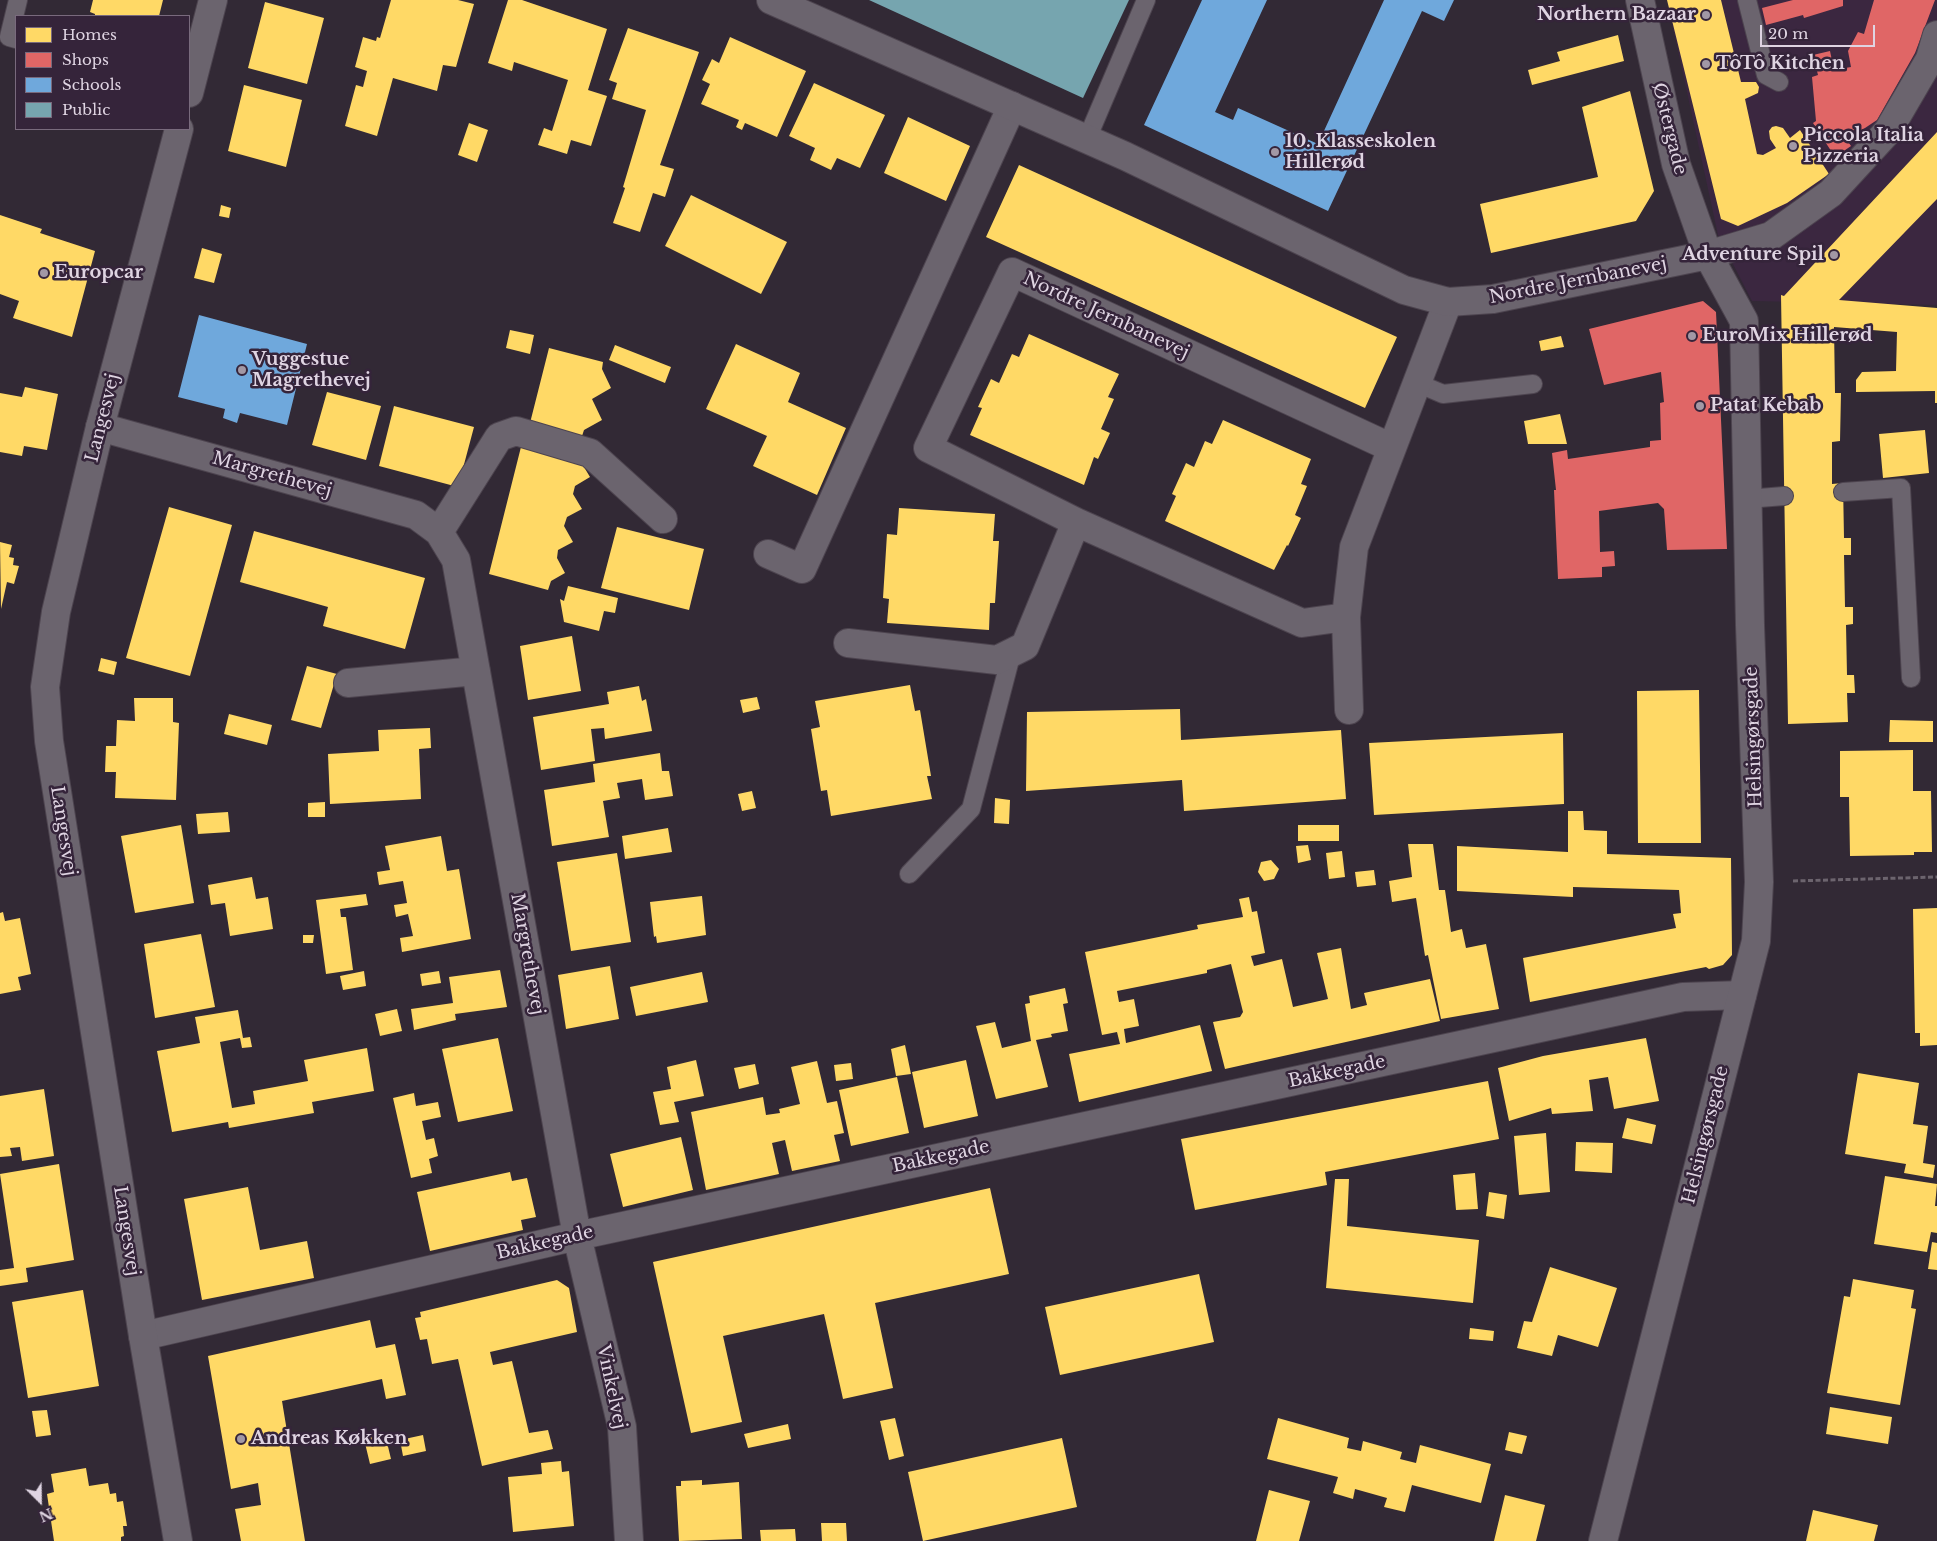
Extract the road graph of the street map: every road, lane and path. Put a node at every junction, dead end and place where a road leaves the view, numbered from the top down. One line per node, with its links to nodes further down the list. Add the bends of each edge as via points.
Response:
1 (18, 0): 8 (lane, via 9,37)
2 (213, 0): 10 (street)
3 (771, 0): 11 (street, Nordre Jernbanevej)
4 (1146, 0): 13 (lane)
5 (1640, 0): 14 (street, Østergade, via 1676,164)
6 (1747, 0): 9 (lane, via 1766,75)
7 (1937, 35): 14 (street, via 1930,59 1888,131 1830,193 1771,236)
8 (15, 39)
9 (1780, 82)
10 (190, 88)
11 (1012, 106): 13 (street, Nordre Jernbanevej); 26 (street, via 802,569)
12 (179, 130): 18 (street, Langesvej)
13 (1087, 139): 15 (street, Nordre Jernbanevej, via 1404,290)
14 (1708, 255): 15 (street, Nordre Jernbanevej, via 1493,299); 22 (street, Helsingørsgade, via 1744,321)
15 (1448, 302): 16 (street)
16 (1417, 383): 17 (lane, via 1443,394); 19 (street)
17 (1533, 384)
18 (100, 426): 25 (street, Margrethevej, via 416,515); 39 (street, Langesvej, via 56,612 45,687 49,741)
19 (1392, 448): 24 (street, Nordre Jernbanevej, via 1012,272 928,448); 27 (street, via 1354,547)
20 (1843, 492): 31 (lane, via 1900,488)
21 (1784, 496): 22 (lane)
22 (1748, 499): 36 (street, Helsingørsgade)
23 (663, 519): 25 (street, via 590,453 516,431 499,437)
24 (1076, 522): 27 (street, Nordre Jernbanevej, via 1302,623); 29 (street, via 1025,646)
25 (439, 532): 30 (street, Margrethevej, via 456,560)
26 (768, 554)
27 (1346, 617): 33 (street)
28 (848, 643): 29 (street, via 997,660)
29 (1012, 652): 34 (lane, via 971,809)
30 (476, 671): 32 (street); 38 (street, Margrethevej)
31 (1911, 678)
32 (348, 684)
33 (1349, 710)
34 (909, 874)
35 (1937, 877): 36 (path)
36 (1759, 882): 37 (street, Helsingørsgade, via 1756,941)
37 (1742, 995): 38 (street, Bakkegade, via 1683,997); 42 (street, Helsingørsgade)
38 (577, 1236): 39 (street, Bakkegade); 41 (street, Vinkelvej, via 622,1427)
39 (143, 1336): 40 (street, Langesvej)
40 (178, 1541)
41 (629, 1541)
42 (1603, 1541)

